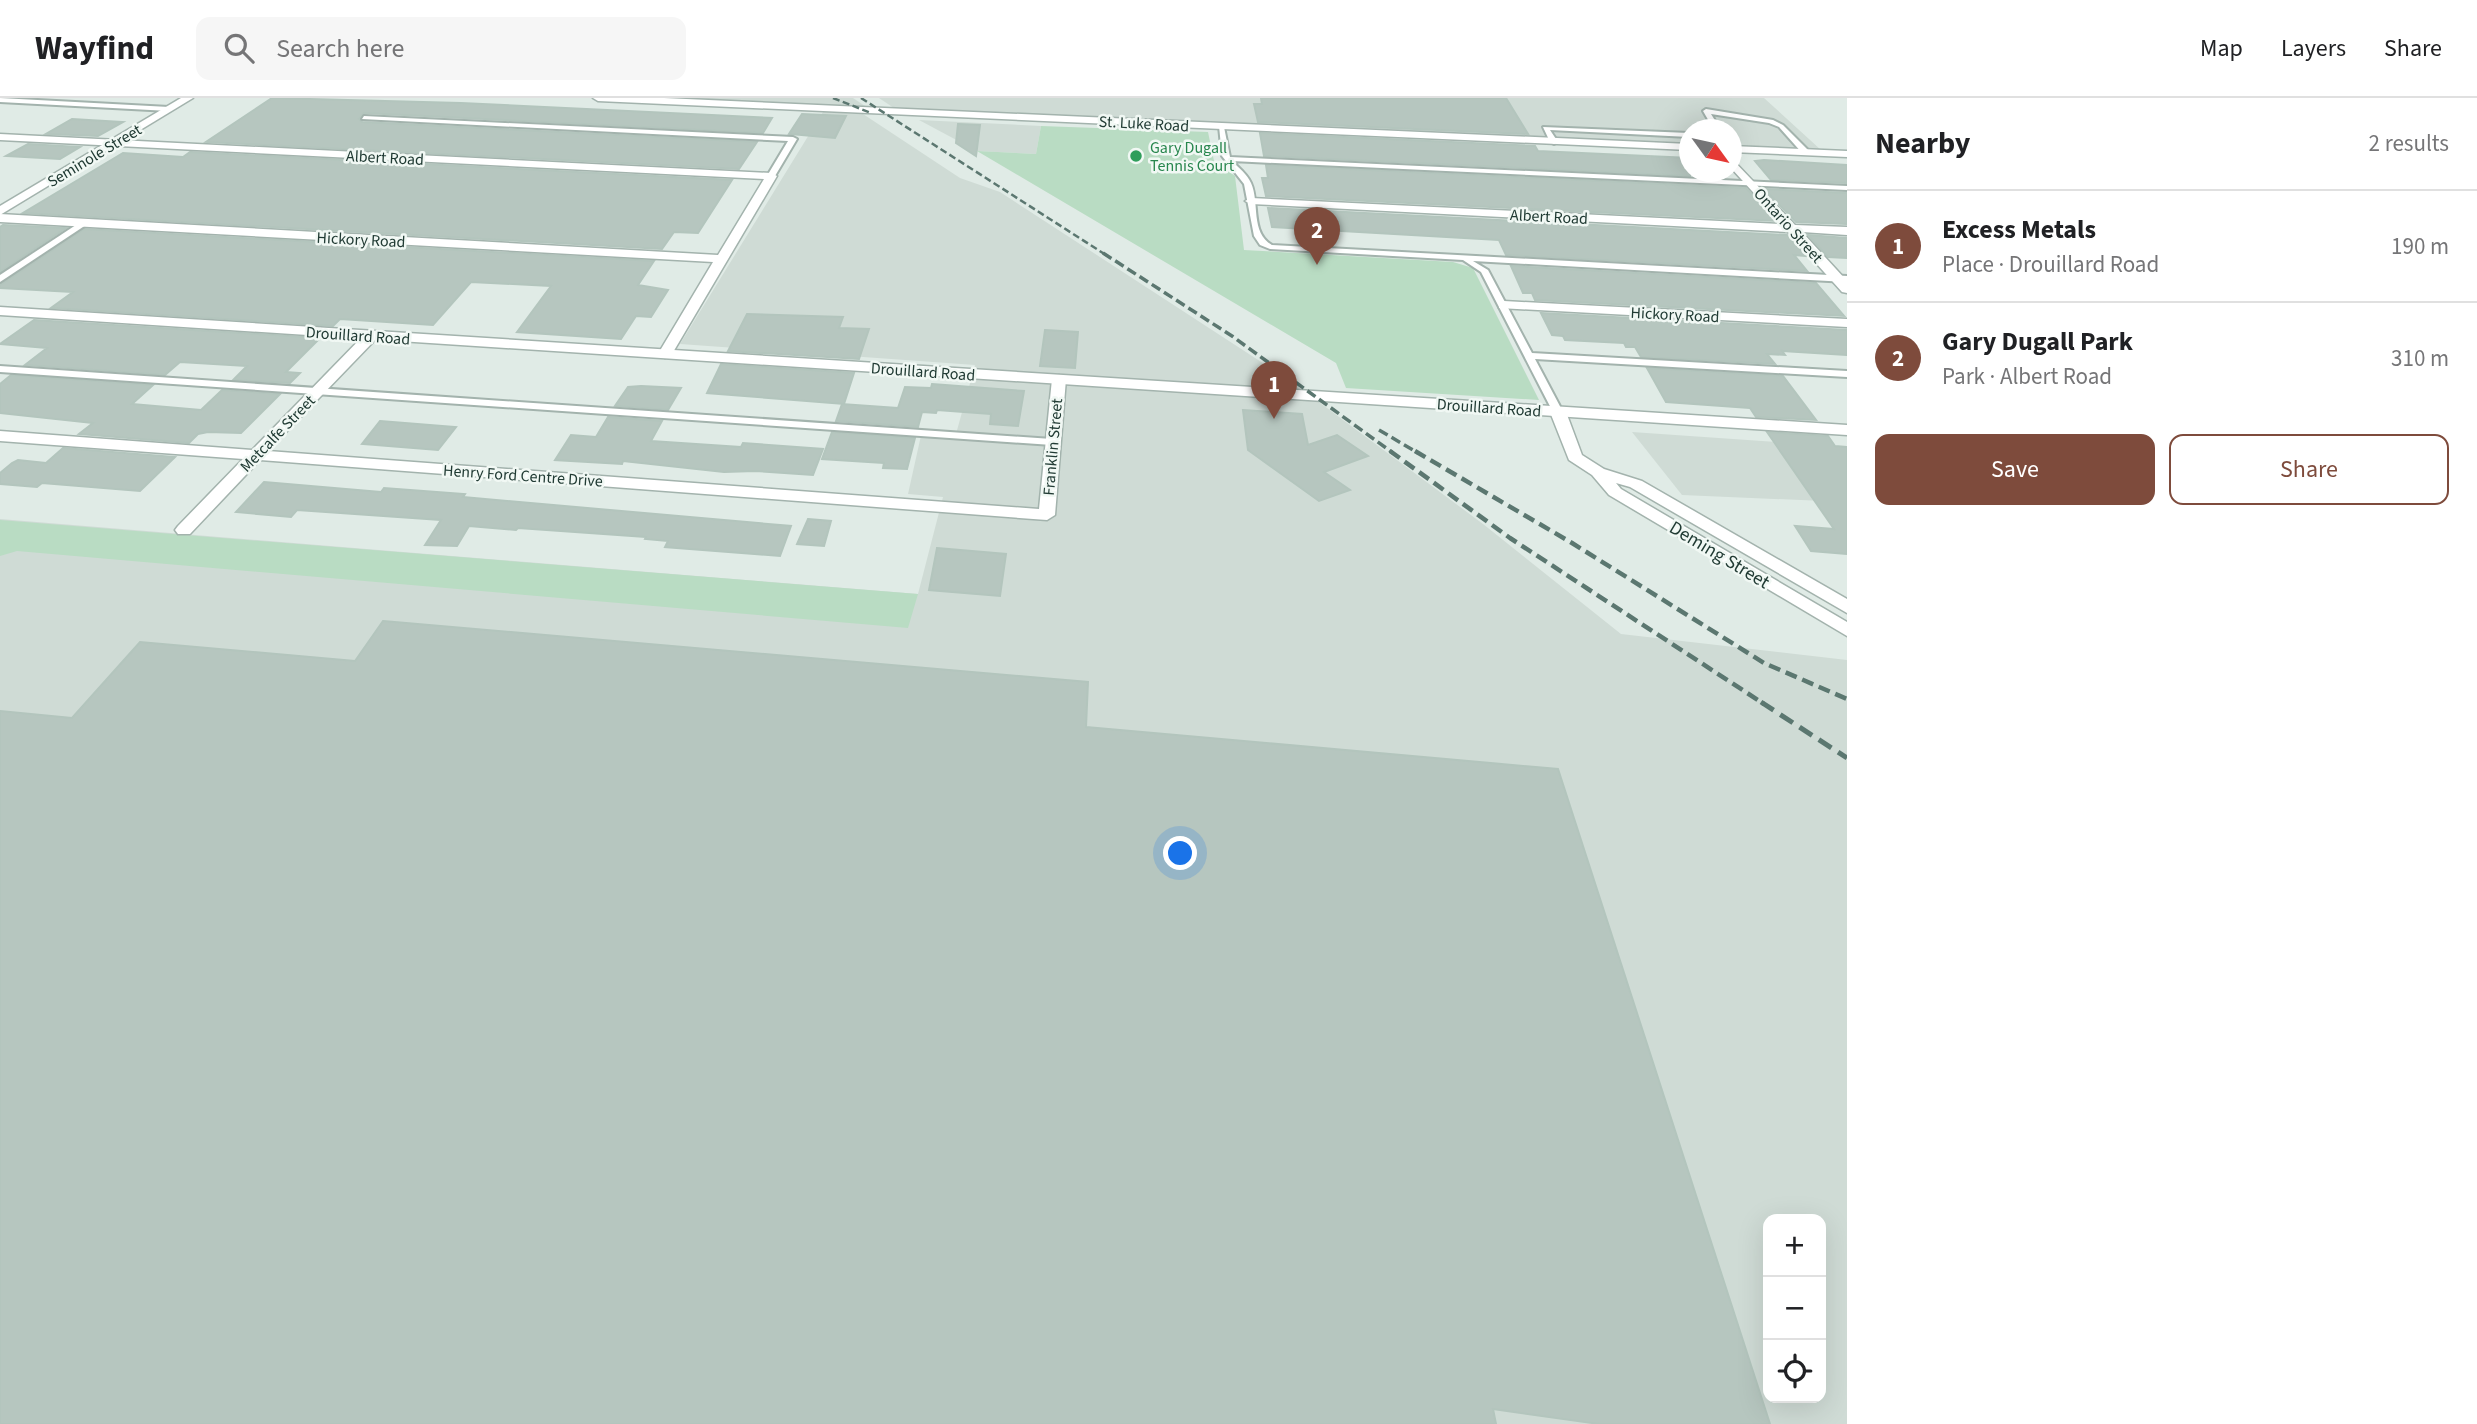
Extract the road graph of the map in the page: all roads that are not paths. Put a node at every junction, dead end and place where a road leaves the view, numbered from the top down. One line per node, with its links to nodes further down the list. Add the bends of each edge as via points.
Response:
1 (188, 98): 5 (street, Seminole Street)
2 (598, 98): 4 (street, St. Luke Road)
3 (0, 100): 5 (lane)
4 (753, 102): 8 (street, St. Luke Road)
5 (169, 110): 12 (street, Seminole Street)
6 (364, 118): 19 (lane, via 793,139)
7 (1711, 119): 15 (lane, via 1706,111 1771,121)
8 (1222, 127): 11 (street, St. Luke Road); 17 (lane)
9 (1679, 135): 11 (lane, via 1545,128)
10 (0, 137): 12 (street, Albert Road)
11 (1554, 142): 13 (street, St. Luke Road)
12 (114, 143): 19 (street, Albert Road); 23 (street, Seminole Street)
13 (1679, 147)
14 (1742, 149): 15 (street)
15 (1806, 152): 16 (street)
16 (1847, 154)
17 (1227, 159): 20 (lane); 22 (lane, via 1243,174)
18 (1742, 173): 20 (street, Ontario Street)
19 (771, 176): 29 (street)
20 (1752, 184): 21 (lane); 26 (street, Ontario Street)
21 (1847, 188)
22 (1251, 201): 26 (street, Albert Road); 28 (lane, via 1256,236 1270,247)
23 (0, 211)
24 (0, 218): 25 (street, Hickory Road)
25 (85, 223): 29 (street, Hickory Road); 30 (lane)
26 (1793, 228): 27 (street, Albert Road); 31 (street, Ontario Street)
27 (1847, 231)
28 (1455, 258): 31 (lane); 33 (lane, via 1484,270)
29 (721, 259): 37 (street)
30 (0, 279)
31 (1842, 279): 32 (street, Ontario Street)
32 (1847, 289)
33 (1504, 305): 35 (street, Hickory Road); 38 (lane)
34 (0, 311): 36 (street, Drouillard Road)
35 (1847, 323)
36 (371, 336): 37 (street, Drouillard Road); 42 (street, Metcalfe Street)
37 (665, 354): 41 (street, Drouillard Road)
38 (1530, 356): 40 (lane); 43 (lane)
39 (0, 369): 42 (lane)
40 (1847, 374)
41 (1059, 379): 43 (street, Drouillard Road); 46 (street, Franklin Street)
42 (317, 391): 46 (lane); 47 (street, Metcalfe Street)
43 (1558, 412): 44 (street, Drouillard Road); 48 (street, Deming Street, via 1575,457)
44 (1847, 430)
45 (0, 436): 47 (street, Henry Ford Centre Drive)
46 (1052, 442): 49 (street, Franklin Street)
47 (255, 455): 49 (street, Henry Ford Centre Drive); 50 (street, Metcalfe Street)
48 (1598, 472): 51 (street, Deming Street, via 1636,484); 52 (street, Deming Street, via 1615,492)
49 (1047, 515)
50 (184, 530)
51 (1847, 607)
52 (1847, 630)

